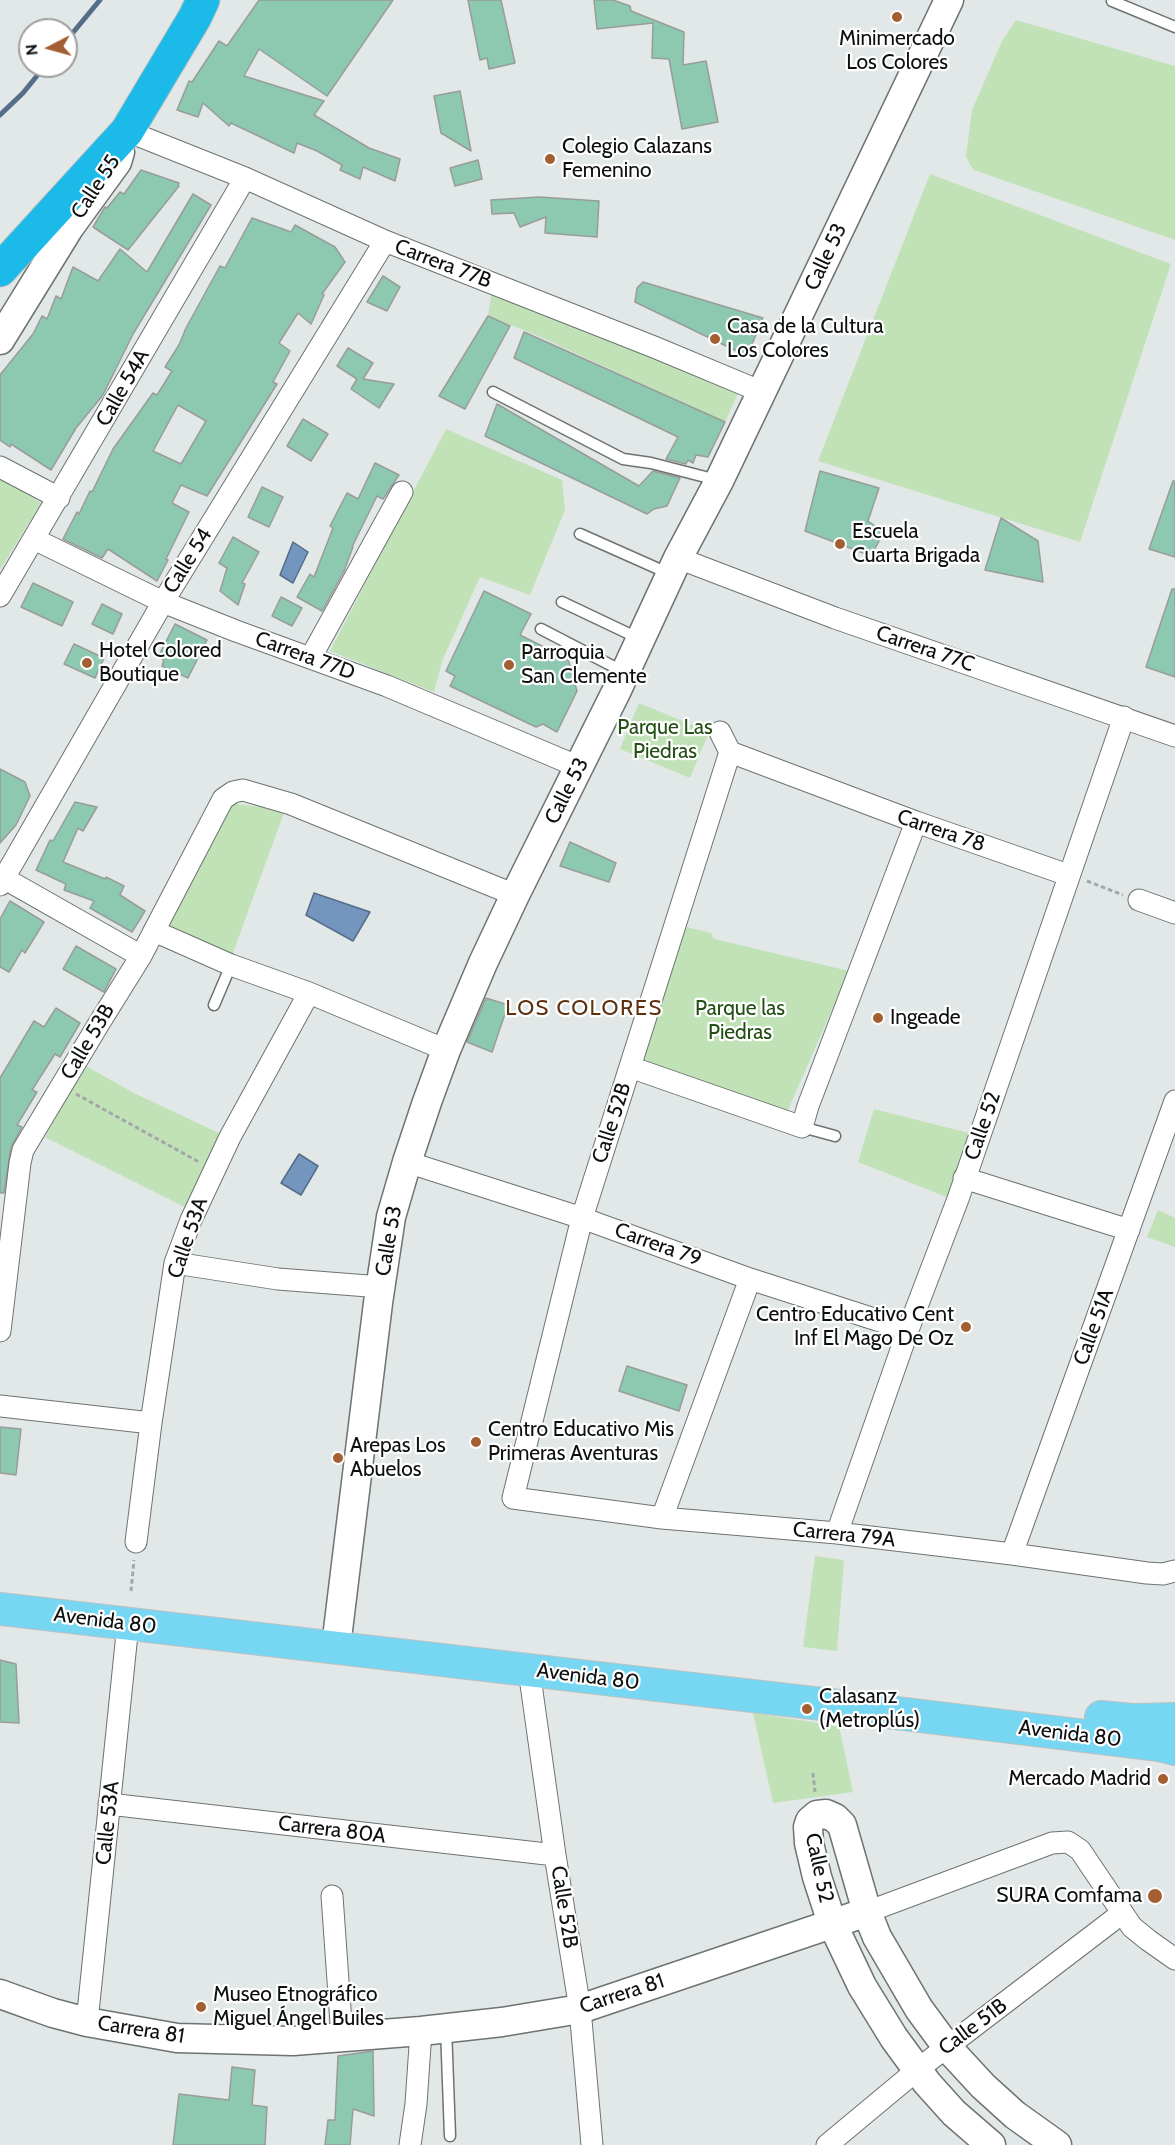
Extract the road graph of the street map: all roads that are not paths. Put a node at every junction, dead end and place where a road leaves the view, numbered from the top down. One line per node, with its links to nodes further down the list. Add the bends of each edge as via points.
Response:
1 (203, 0): 5 (highway, Calle 55)
2 (949, 0): 11 (street, Calle 53)
3 (1112, 1): 4 (lane)
4 (1175, 27)
5 (127, 131): 6 (street, Carrera 77B); 8 (highway); 9 (street, Calle 55, via 117,162 69,228)
6 (245, 178): 7 (street, Carrera 77B); 15 (street, Calle 54A)
7 (385, 241): 11 (street, Carrera 77B); 20 (street, Calle 54)
8 (0, 270)
9 (0, 340)
10 (493, 392): 13 (lane, via 623,459)
11 (762, 392): 13 (street, Calle 53)
12 (0, 467): 15 (street)
13 (719, 481): 18 (street, Calle 53)
14 (402, 492): 24 (street)
15 (59, 498): 17 (street, Calle 54A)
16 (580, 534): 18 (lane)
17 (34, 539): 19 (street, Calle 54A); 20 (street, Carrera 77D)
18 (674, 566): 23 (street, Calle 53); 26 (street, Carrera 77C)
19 (0, 596)
20 (163, 602): 24 (street, Carrera 77D); 33 (street, Calle 54)
21 (562, 602): 23 (lane)
22 (541, 630): 25 (lane)
23 (640, 639): 25 (street, Calle 53)
24 (311, 657): 30 (street, Carrera 77D)
25 (625, 672): 30 (street, Calle 53)
26 (1124, 717): 28 (street, Carrera 77C); 32 (street, Calle 52)
27 (720, 732): 29 (street)
28 (1175, 736)
29 (730, 752): 31 (street, Carrera 78); 43 (street, Calle 52B)
30 (579, 767): 34 (street, Calle 53)
31 (916, 822): 32 (street, Carrera 78); 45 (street)
32 (1068, 875): 48 (street, Calle 52)
33 (1, 880): 38 (street)
34 (515, 895): 37 (street, Calle 53B, via 291,804 238,791 223,799); 42 (street, Calle 53)
35 (1139, 900): 36 (street)
36 (1175, 913)
37 (154, 931): 38 (street, Calle 53B); 39 (street)
38 (141, 956): 55 (street, Calle 53B, via 23,1150)
39 (231, 965): 40 (street); 41 (lane)
40 (309, 993): 42 (street); 51 (street, Calle 53A, via 230,1137 190,1220)
41 (214, 1005)
42 (446, 1050): 47 (street, Calle 53)
43 (630, 1067): 45 (street); 49 (street, Calle 52B)
44 (1175, 1101): 50 (street, Calle 51A)
45 (802, 1127): 46 (lane)
46 (835, 1136)
47 (407, 1162): 49 (street, Carrera 79); 53 (street, Calle 53, via 391,1217)
48 (964, 1178): 50 (street); 54 (street, Calle 52)
49 (582, 1218): 52 (street, Carrera 79); 58 (street, Calle 52B)
50 (1129, 1230): 62 (street, Calle 51A)
51 (175, 1263): 53 (street, via 278,1279); 57 (street, Calle 53A)
52 (750, 1278): 54 (street, Carrera 79); 59 (street)
53 (381, 1287): 67 (street, Calle 53)
54 (908, 1330): 60 (street, Calle 52)
55 (0, 1331)
56 (0, 1406): 57 (street)
57 (151, 1423): 61 (street, Calle 53A)
58 (513, 1498): 59 (street, Carrera 79A)
59 (662, 1518): 60 (street, Carrera 79A)
60 (837, 1533): 62 (street, Carrera 79A)
61 (136, 1542)
62 (1012, 1554): 63 (street, Carrera 79A, via 1147,1573)
63 (1175, 1571)
64 (0, 1590): 67 (main road, Avenida 80)
65 (0, 1610): 66 (main road, Avenida 80)
66 (128, 1624): 68 (main road, Avenida 80); 71 (street, Calle 53A)
67 (338, 1630): 69 (main road, Avenida 80, via 1132,1720)
68 (529, 1670): 70 (main road, Avenida 80); 72 (street, Calle 52B)
69 (1175, 1719)
70 (1175, 1749)
71 (109, 1804): 72 (street, Carrera 80A); 80 (street, Calle 53A)
72 (555, 1855): 79 (street, Calle 52B)
73 (332, 1896): 82 (street)
74 (867, 1912): 75 (street, Carrera 81, via 1060,1841 1080,1850); 76 (street, Carrera 81); 76 (street, Calle 52, via 842,1825 826,1814 817,1815 808,1827 809,1843); 83 (street, Calle 52, via 887,1956)
75 (1121, 1914): 77 (street, Carrera 81); 83 (street, Calle 51B)
76 (832, 1923): 79 (street, Carrera 81); 84 (street, Calle 52, via 862,1986)
77 (1175, 1959)
78 (0, 1994): 80 (street, Carrera 81)
79 (580, 2009): 81 (street, Carrera 81); 87 (street, Calle 52B)
80 (87, 2022): 82 (street, Carrera 81, via 177,2038 293,2041)
81 (433, 2029): 82 (street, Carrera 81); 85 (lane); 86 (street)
82 (342, 2037)
83 (947, 2047): 84 (street, Calle 51B); 90 (street, Calle 52, via 998,2101)
84 (917, 2070): 88 (street, Calle 51B); 89 (street, Calle 52, via 954,2113)
85 (450, 2136)
86 (410, 2145)
87 (592, 2145)
88 (827, 2145)
89 (991, 2145)
90 (1057, 2145)

